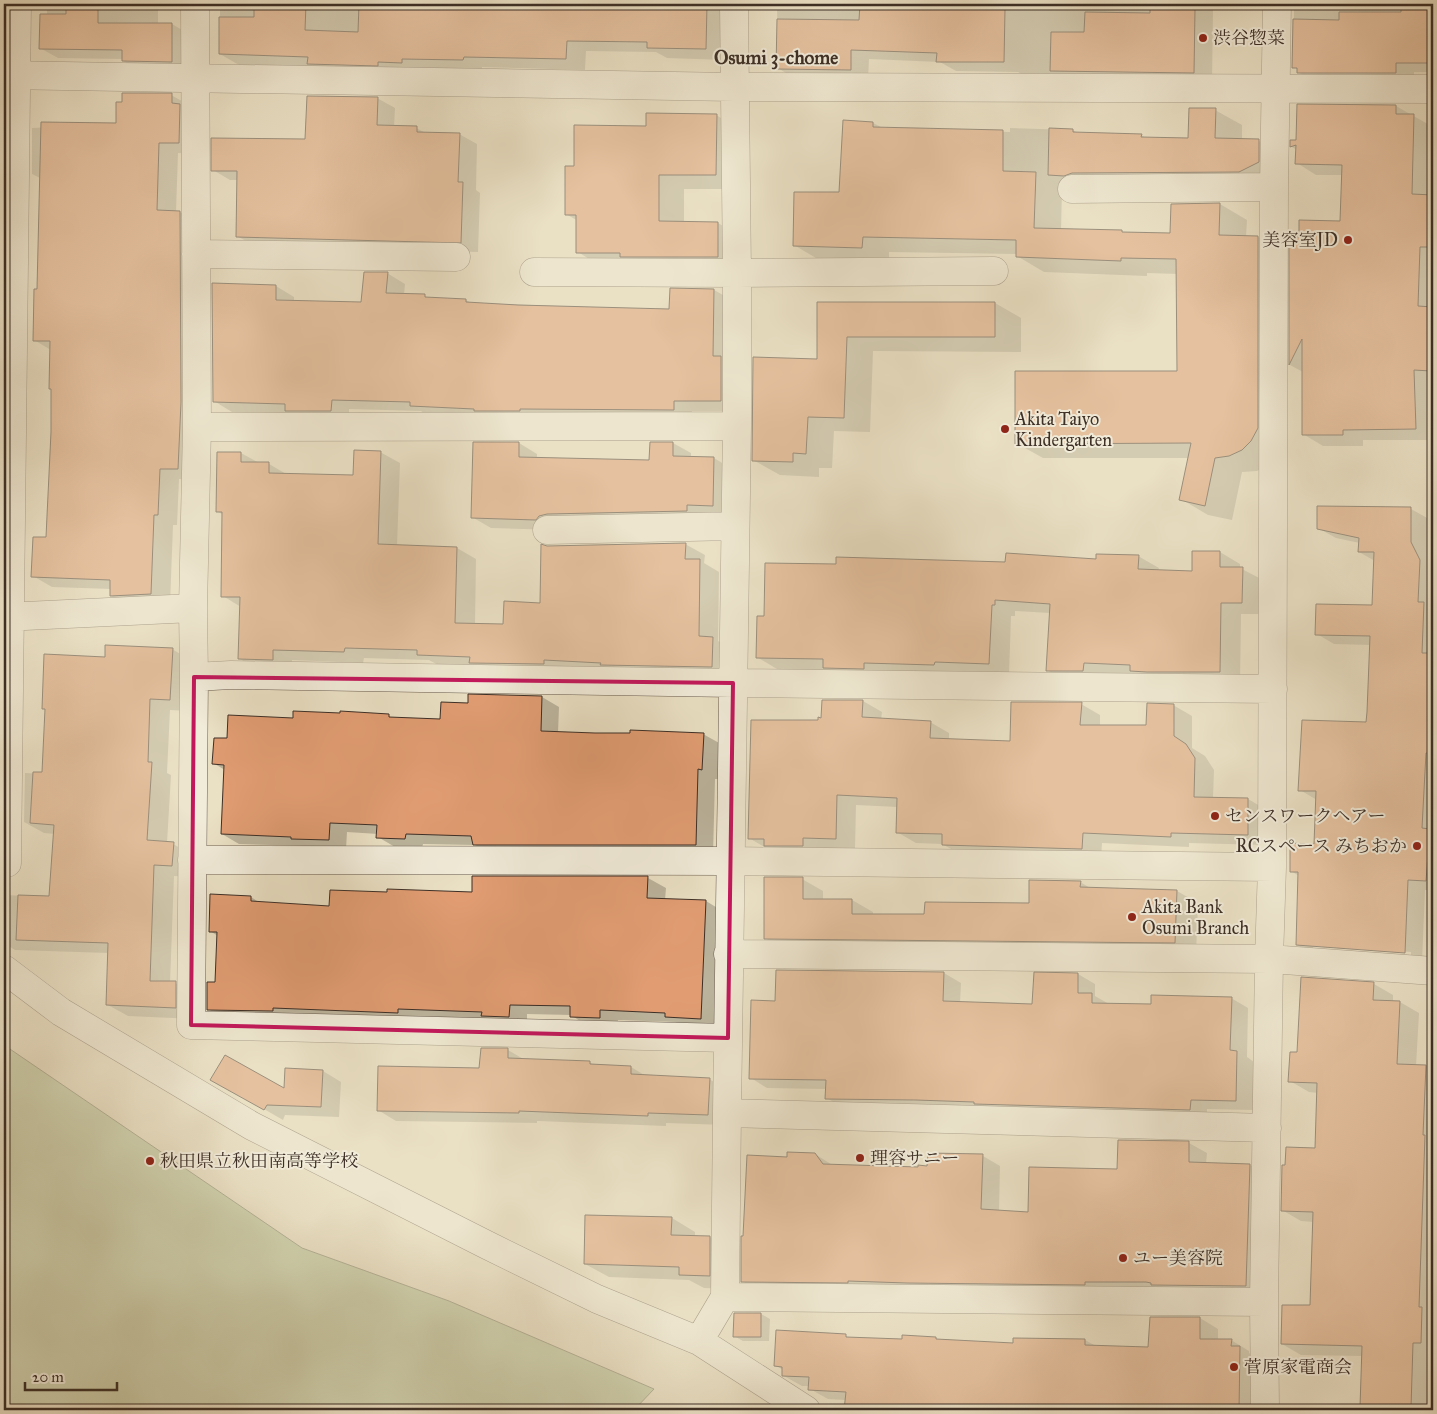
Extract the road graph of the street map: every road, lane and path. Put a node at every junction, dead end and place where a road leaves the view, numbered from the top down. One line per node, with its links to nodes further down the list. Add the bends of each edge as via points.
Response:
1 (17, 4): 5 (street)
2 (195, 4): 6 (street)
3 (734, 4): 7 (street)
4 (1277, 4): 9 (street)
5 (10, 75): 6 (street); 22 (street)
6 (195, 77): 7 (street); 12 (street)
7 (734, 87): 9 (street); 16 (street)
8 (1433, 89): 9 (street)
9 (1276, 90): 10 (street)
10 (1274, 187): 11 (street); 25 (street)
11 (1072, 189)
12 (196, 254): 13 (street); 18 (street)
13 (456, 257)
14 (994, 271): 16 (street)
15 (534, 272): 16 (street)
16 (737, 272): 17 (street)
17 (737, 426): 18 (street); 19 (street)
18 (197, 427): 21 (street)
19 (735, 526): 20 (street); 24 (street)
20 (546, 530)
21 (192, 608): 22 (street); 23 (street)
22 (7, 617): 28 (street)
23 (194, 677): 24 (street); 26 (street)
24 (733, 683): 25 (street); 27 (street)
25 (1273, 689): 29 (street)
26 (192, 860): 27 (street); 34 (street, via 191,1025)
27 (730, 861): 29 (street); 30 (street)
28 (7, 863)
29 (1272, 866): 31 (street)
30 (728, 954): 31 (street); 34 (street)
31 (1269, 959): 33 (street); 36 (street)
32 (4, 969): 39 (street, via 61,1012 252,1126 598,1299)
33 (1433, 971)
34 (728, 1038): 35 (street)
35 (727, 1112): 36 (street); 37 (street)
36 (1267, 1128): 38 (street)
37 (725, 1297): 38 (street); 39 (street)
38 (1264, 1302): 41 (street)
39 (699, 1341): 40 (street)
40 (806, 1410)
41 (1264, 1410)

